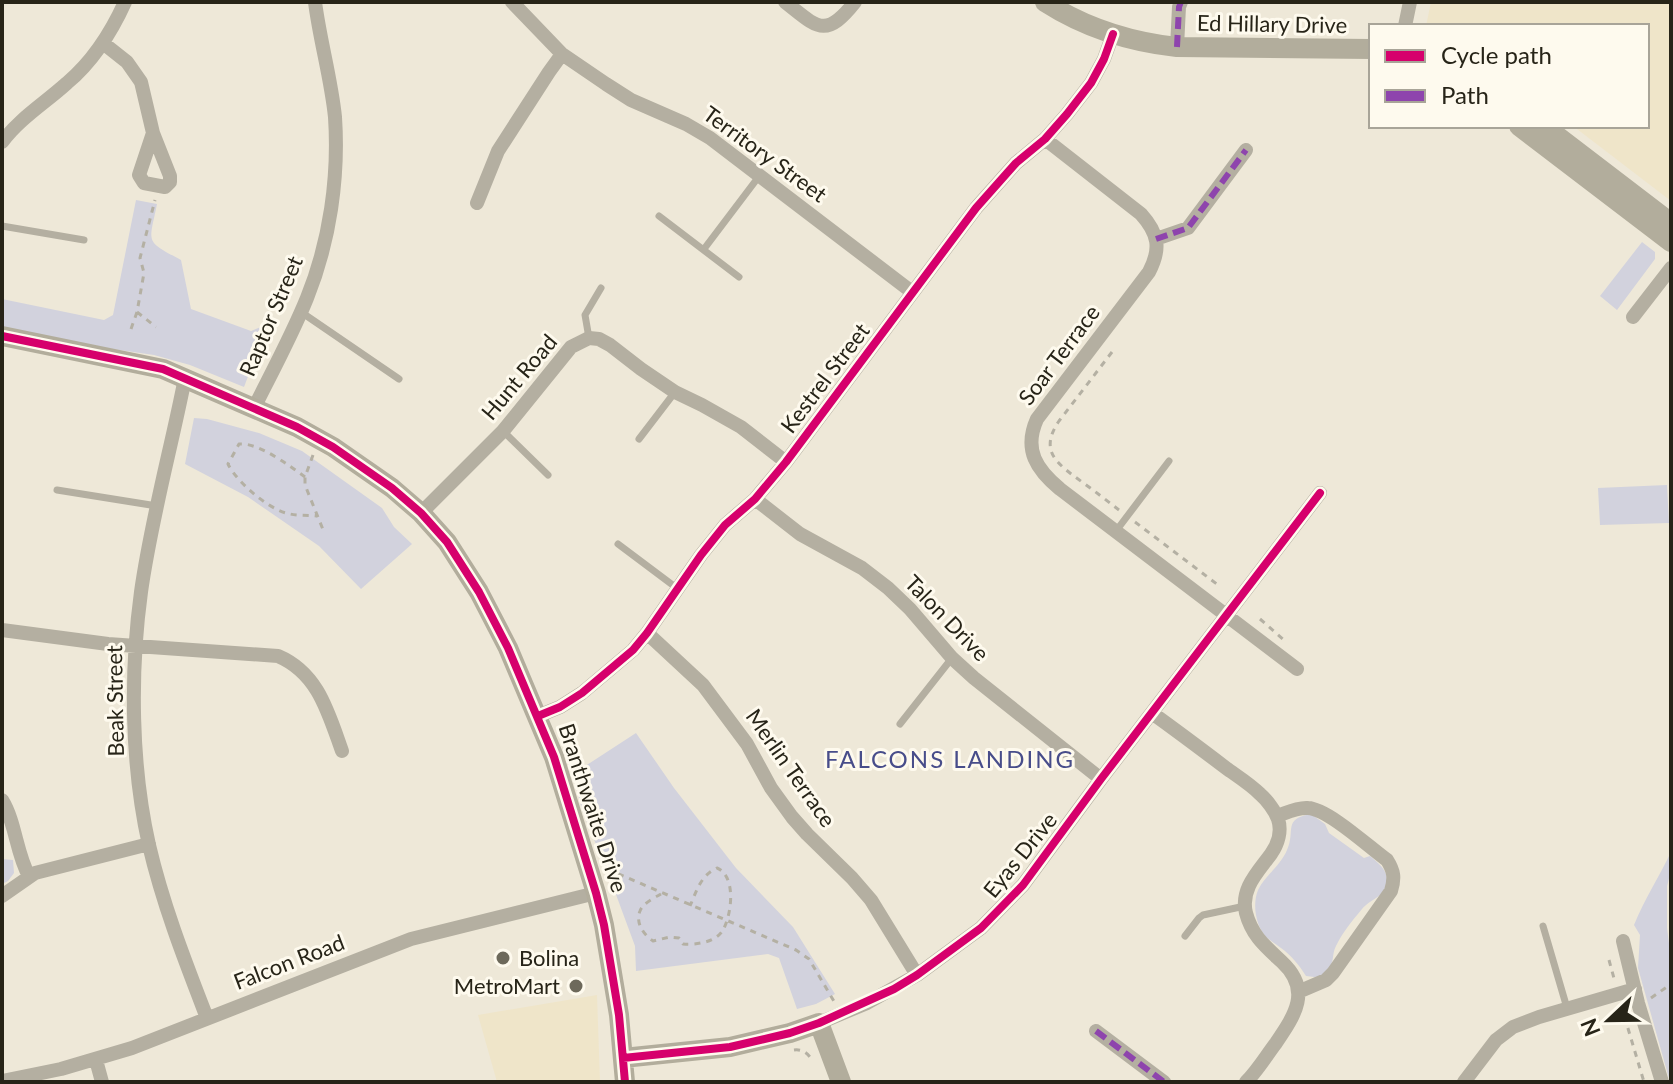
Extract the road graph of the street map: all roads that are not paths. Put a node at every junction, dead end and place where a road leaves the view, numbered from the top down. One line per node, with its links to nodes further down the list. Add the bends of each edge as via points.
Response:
1 (125, 2): 11 (street)
2 (315, 2): 34 (street, Raptor Street, via 332,89 335,170 328,229)
3 (512, 2): 14 (street, Territory Street)
4 (785, 2): 5 (street, via 822,26 842,19)
5 (855, 2)
6 (1045, 2): 10 (street, Ed Hillary Drive)
7 (1181, 2): 12 (street)
8 (1410, 2): 9 (street)
9 (1405, 24)
10 (1113, 34): 12 (street, Ed Hillary Drive); 19 (street, Kestrel Street, via 1091,83)
11 (103, 43): 17 (street, via 141,82); 18 (street, via 83,69)
12 (1177, 47): 13 (street, Ed Hillary Drive)
13 (1368, 50)
14 (562, 54): 21 (street, Territory Street, via 631,100 710,138); 22 (street, via 498,151)
15 (1522, 128): 28 (street)
16 (1547, 128): 24 (street)
17 (153, 133)
18 (4, 137)
19 (1045, 139): 26 (street, via 1141,214); 33 (street, Kestrel Street, via 1005,174)
20 (1246, 150): 26 (street, via 1188,228)
21 (760, 175): 29 (lane); 33 (street, Territory Street)
22 (477, 203)
23 (659, 216): 29 (lane)
24 (1671, 223)
25 (2, 226): 27 (lane)
26 (1156, 239): 52 (street, Soar Terrace, via 1149,272 1032,431 1038,468)
27 (84, 240)
28 (1671, 242)
29 (704, 249): 31 (lane)
30 (1671, 268): 35 (street)
31 (739, 277)
32 (601, 288): 37 (lane, via 585,315)
33 (912, 292): 45 (street, Kestrel Street)
34 (301, 312): 39 (lane); 41 (street, Raptor Street)
35 (1633, 317)
36 (2, 336): 38 (street, Branthwaite Drive)
37 (589, 338): 40 (street, Hunt Road, via 610,345); 42 (street, Hunt Road, via 571,347)
38 (185, 378): 41 (street, Branthwaite Drive); 50 (street, Beak Street)
39 (399, 379)
40 (675, 392): 43 (lane); 45 (street, Hunt Road, via 741,427)
41 (254, 408): 51 (street, Branthwaite Drive, via 333,447)
42 (503, 431): 46 (lane); 51 (street, Hunt Road)
43 (639, 439)
44 (1169, 461): 52 (lane)
45 (786, 462): 49 (street, Kestrel Street)
46 (548, 475)
47 (57, 490): 50 (lane)
48 (1320, 493): 55 (street, Eyas Drive)
49 (755, 499): 54 (street, Kestrel Street, via 725,525); 59 (street, Talon Drive, via 800,534 888,588)
50 (157, 506): 58 (street, Beak Street)
51 (421, 513): 62 (street, Branthwaite Drive, via 479,592)
52 (1116, 531): 55 (street, Soar Terrace)
53 (618, 544): 54 (lane)
54 (678, 589): 57 (street, Kestrel Street)
55 (1226, 616): 60 (street, Soar Terrace); 61 (street, Eyas Drive)
56 (2, 630): 58 (street)
57 (647, 633): 62 (street, Kestrel Street, via 582,693); 76 (street, Merlin Terrace, via 703,685 792,817 871,900)
58 (136, 646): 64 (street, via 258,653 293,662 319,692); 68 (street, Beak Street, via 138,765)
59 (952, 658): 63 (lane); 65 (street, Talon Drive)
60 (1297, 669)
61 (1152, 713): 65 (street, Eyas Drive); 67 (street, via 1262,795)
62 (538, 716): 70 (street, Branthwaite Drive)
63 (900, 724)
64 (342, 751)
65 (1101, 779): 76 (street, Eyas Drive, via 1023,885 981,928)
66 (2, 800): 69 (street)
67 (1277, 816): 72 (street, via 1278,842 1253,877); 77 (street, via 1300,808 1327,814 1387,860 1394,875 1391,891 1333,973)
68 (149, 844): 69 (street); 80 (street, Beak Street)
69 (29, 876): 71 (street)
70 (596, 893): 80 (street, Falcon Road, via 411,939); 83 (street, Branthwaite Drive)
71 (2, 896)
72 (1245, 906): 74 (lane, via 1203,915); 77 (street, via 1257,939 1284,963)
73 (1543, 926): 79 (lane)
74 (1185, 936)
75 (1623, 941): 78 (street)
76 (917, 975): 81 (street, Eyas Drive)
77 (1298, 992): 90 (street, via 1290,1021)
78 (1637, 996): 79 (street); 92 (street)
79 (1567, 1009): 91 (street, via 1504,1033)
80 (207, 1018): 84 (street, Falcon Road)
81 (819, 1023): 83 (street, Eyas Drive, via 730,1047); 88 (street)
82 (1096, 1031): 89 (street)
83 (623, 1058): 87 (street, Branthwaite Drive)
84 (96, 1060): 85 (street, Falcon Road); 86 (street)
85 (2, 1081)
86 (102, 1082)
87 (625, 1082)
88 (841, 1082)
89 (1164, 1082)
90 (1246, 1082)
91 (1464, 1082)
92 (1662, 1082)

